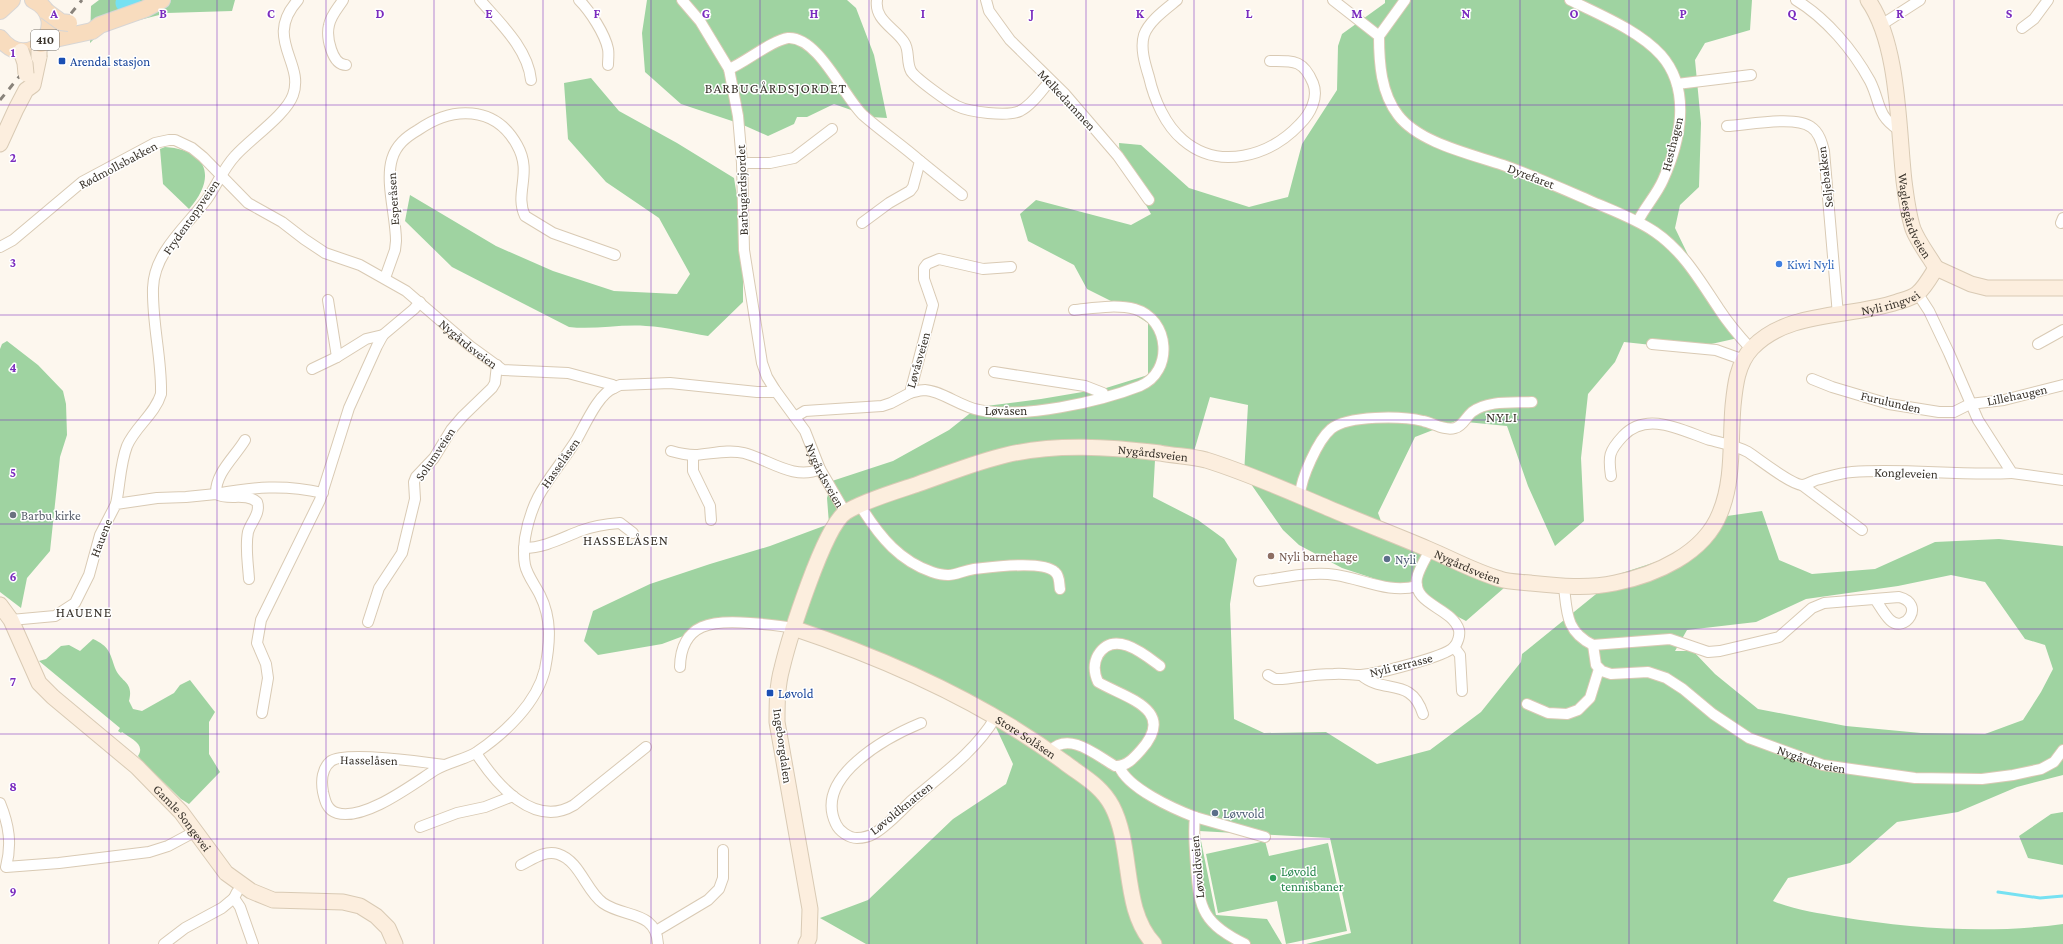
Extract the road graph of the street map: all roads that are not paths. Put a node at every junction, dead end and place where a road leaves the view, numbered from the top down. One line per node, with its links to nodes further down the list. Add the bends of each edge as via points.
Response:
1 (12, 0): 19 (main road)
2 (162, 0): 22 (main road, 410, via 129,16 100,25 93,23)
3 (298, 0): 41 (street, Frydentoppveien, via 289,12 284,30 295,83 293,96 283,110 240,150)
4 (343, 0): 27 (street, via 331,16 328,26 329,41 336,59 342,65)
5 (480, 0): 31 (street, via 508,32 527,61)
6 (579, 0): 28 (street, via 588,9 606,43 609,51)
7 (682, 0): 29 (street, Barbugårdsjordet, via 700,21)
8 (877, 0): 32 (street, via 879,14 905,42 911,71 955,106 984,112 1014,112 1028,104)
9 (986, 0): 32 (street, Melkedammen, via 989,11 1010,40)
10 (1177, 0): 26 (street, via 1148,28 1143,45 1152,90 1171,128 1183,140 1218,156 1235,157 1272,146 1299,125 1308,114 1315,98 1314,86 1308,71 1295,61)
11 (1333, 0): 23 (street)
12 (1405, 0): 23 (street)
13 (1570, 0): 33 (street, Hesthagen, via 1638,36 1661,56)
14 (1796, 0): 37 (street, via 1826,22 1861,66 1883,118)
15 (1868, 0): 20 (main road, Waglesgårdveien)
16 (1920, 0): 20 (street)
17 (2048, 0): 21 (street, via 2034,19)
18 (39, 3): 22 (main road, 410, bridge); 25 (main road, 410, bridge, via 50,26)
19 (0, 11)
20 (1882, 25): 37 (main road, Waglesgårdveien, via 1892,72)
21 (2022, 28)
22 (67, 30): 25 (main road, 410, bridge)
23 (1379, 36): 44 (street, Dyrefaret, via 1382,78 1389,100 1398,115 1411,126 1446,146 1542,180)
24 (7, 46): 25 (main road, 410, via 27,51); 34 (main road, bridge, via 25,63)
25 (40, 49): 34 (main road, via 33,85)
26 (1270, 61)
27 (346, 65)
28 (608, 65)
29 (729, 69): 39 (street, via 779,40 789,38 802,42 830,67 849,100 862,114); 40 (street, Barbugårdsjordet, via 738,116)
30 (1750, 75): 33 (street)
31 (531, 80)
32 (1050, 81): 43 (street, Melkedammen, via 1064,93 1118,156)
33 (1677, 84): 44 (street, Hesthagen, via 1681,112 1671,160 1663,181)
34 (26, 90): 38 (main road)
35 (1728, 126): 56 (street, Seljebakken, via 1804,123 1817,134 1824,151)
36 (832, 130): 40 (street, via 794,158 770,163)
37 (1899, 130): 49 (main road, Waglesgårdveien, via 1913,229)
38 (0, 144)
39 (920, 161): 42 (street); 45 (street, via 910,191)
40 (742, 163): 69 (street, Barbugårdsjordet, via 742,222 747,279 762,363)
41 (220, 175): 46 (street, Rødmollsbakken, via 203,157 182,142 159,142 82,182 24,231); 50 (street, Nygårdsveien, via 248,203 282,222 309,243 325,253 360,265); 87 (street, Frydentoppveien, via 208,198 164,253 156,274 153,302 161,394 158,403 127,446)
42 (962, 195)
43 (1149, 200)
44 (1638, 221): 61 (street, Dyrefaret, via 1675,248 1694,271 1735,331)
45 (862, 223)
46 (0, 247)
47 (615, 255): 50 (street, Esperåsen, via 553,233 525,216 521,202 525,176 524,161 517,144 491,119 462,112 439,117 404,139 395,151 390,176 396,241)
48 (1011, 267): 70 (street, Løvåsveien, via 983,269 950,260 933,260 924,268 924,280 933,305)
49 (1936, 268): 51 (main road, via 1971,284 1987,288); 52 (main road, Waglesgårdveien)
50 (384, 278): 54 (street, Nygårdsveien)
51 (2063, 288)
52 (1918, 294): 56 (main road, Nyli ringvei, via 1885,306); 73 (street, Nyli ringvei, via 1949,353)
53 (328, 300): 62 (street)
54 (420, 302): 58 (street); 63 (street, Nygårdsveien, via 470,346)
55 (1074, 310): 71 (street, Løvåsen, via 1120,307 1136,310 1148,316 1160,332 1164,356 1155,376 1139,386)
56 (1838, 315): 61 (main road, Nyli ringvei, via 1783,327 1772,332)
57 (2063, 330): 60 (street)
58 (383, 335): 62 (street, via 366,339); 84 (street, via 349,408)
59 (1652, 344): 61 (street)
60 (2038, 344)
61 (1747, 354): 76 (main road, via 1735,386)
62 (337, 357): 64 (street)
63 (497, 365): 68 (street, Nygårdsveien, via 510,372 568,374 595,379 613,385); 103 (street, Solumveien, via 492,388 451,430 434,458 416,477 415,499 402,553 379,588)
64 (312, 369)
65 (994, 372): 71 (street, via 1085,386 1103,393)
66 (1812, 379): 73 (street, Furulunden, via 1832,388 1911,408 1954,412)
67 (2063, 385): 73 (street, Lillehaugen, via 2004,400)
68 (614, 388): 69 (street, via 620,385 670,383 757,392); 93 (street, Hasselåsen, via 603,395 575,442 540,491 530,518)
69 (775, 390): 74 (street, Nygårdsveien)
70 (910, 393): 71 (street, Løvåsen, via 925,390 978,410 1012,413 1068,406); 74 (street, Løvåsveien, via 882,406 805,411)
71 (1104, 396)
72 (1532, 402): 86 (street, via 1501,403 1479,408 1454,429 1396,417 1357,420 1339,425 1331,429 1321,441)
73 (1970, 404): 80 (street, Nyli ringvei)
74 (795, 417): 79 (street, Nygårdsveien, via 805,432)
75 (245, 440): 85 (street, via 222,472)
76 (1731, 440): 81 (street, via 1662,424 1646,423 1626,433 1612,448); 83 (street, via 1782,475); 98 (main road, Nygårdsveien, via 1730,471 1718,519 1684,557 1660,570 1619,582)
77 (670, 451): 78 (street)
78 (693, 455): 79 (street, via 744,453 791,471); 90 (street, via 693,471 710,506)
79 (820, 469): 89 (street, Nygårdsveien)
80 (2012, 473): 82 (street); 83 (street, Kongleveien, via 1977,475 1851,472)
81 (1611, 476)
82 (2063, 480)
83 (1802, 485): 91 (street)
84 (323, 493): 85 (street, Hauene, via 270,486); 114 (street, via 278,584 258,633 257,643 268,671)
85 (216, 494): 87 (street, Hauene); 95 (street, Hauene, via 223,497 249,498 257,502 258,509 250,526 247,542)
86 (1300, 494): 88 (main road, Nygårdsveien, via 1201,459 1124,449 1067,448 1038,449 1006,455); 94 (main road, Nygårdsveien)
87 (116, 504): 102 (street, Hauene, via 100,535 89,575 75,603 55,616)
88 (863, 504): 89 (main road, Nygårdsveien); 99 (street, via 863,510 887,544 908,562 952,576 973,569 1036,565 1055,572)
89 (845, 512): 104 (main road, Ingeborgdalen, via 837,520 826,540)
90 (711, 520)
91 (1862, 530)
92 (633, 533): 93 (street, via 620,523 607,524 545,545)
93 (524, 548): 121 (street, Hasselåsen, via 525,568 548,616 549,639 544,670 538,689 515,720)
94 (1430, 550): 97 (street, via 1417,577); 98 (main road, Nygårdsveien, via 1499,579)
95 (249, 579)
96 (1260, 581): 97 (street, via 1335,574 1398,589)
97 (1417, 586): 106 (street, via 1424,598 1448,614 1455,622 1459,638)
98 (1564, 587): 105 (street, via 1568,617 1574,632)
99 (1060, 589)
100 (1875, 599): 105 (street, via 1824,603 1812,608 1779,636 1720,651 1708,652 1670,639)
101 (0, 605): 102 (main road, Gamle Songevei)
102 (11, 620): 128 (main road, Gamle Songevei, via 32,670 42,686 137,767 182,812)
103 (368, 622)
104 (793, 628): 108 (street, via 724,621 710,623 698,628 689,636 680,658); 116 (main road, Store Solåsen, via 883,660); 138 (main road, Ingeborgdalen, via 781,670 777,695 777,722 810,909 809,938)
105 (1593, 645): 109 (street)
106 (1454, 647): 111 (street, Nyli terrasse, via 1425,660); 112 (street, via 1460,655)
107 (1160, 666): 123 (street, via 1126,645 1107,646 1097,657 1094,666 1098,682 1144,705 1152,717 1151,734 1142,749 1128,763)
108 (680, 667)
109 (1599, 669): 113 (street, via 1590,698 1578,710 1567,714 1548,713); 119 (street, Nygårdsveien, via 1611,674 1648,672 1666,678 1749,738 1823,765 1915,778 1982,779 2041,769 2054,762)
110 (1268, 675): 111 (street, Nyli terrasse, via 1275,679 1336,674)
111 (1361, 675): 115 (street, via 1368,680 1411,694 1419,700)
112 (1462, 691)
113 (1527, 704)
114 (262, 713)
115 (1423, 714)
116 (995, 718): 117 (street, Løvoldknatten, via 978,741 956,762 874,833 850,837 836,824 832,813 834,791 854,764 868,752 897,733); 120 (main road, Store Solåsen)
117 (920, 723)
118 (646, 747): 124 (street, via 574,805 561,811 541,811)
119 (2063, 750)
120 (1050, 751): 123 (street, via 1056,745 1072,743); 139 (main road, Store Solåsen, via 1102,790 1112,806 1120,824 1135,910)
121 (476, 753): 122 (street, Hasselåsen); 124 (street, via 493,778)
122 (444, 765): 122 (street, Hasselåsen, via 380,803 359,812 337,813 325,802 322,789 323,774 326,766 338,758 357,757)
123 (1119, 766): 126 (street, Løvoldveien, via 1130,781 1147,793)
124 (513, 796): 127 (street)
125 (0, 803): 128 (street, via 8,827 10,845 6,867 149,852 179,841)
126 (1195, 817): 129 (street, Løvoldveien); 140 (street, Løvoldveien, via 1194,835 1200,904 1219,929)
127 (420, 827)
128 (196, 831): 132 (main road, Gamle Songevei)
129 (1265, 837)
130 (723, 850): 133 (street, via 723,878 719,889 708,900)
131 (521, 865): 133 (street, via 543,854 562,855 603,903 640,917)
132 (237, 892): 134 (street, via 222,908 185,928); 135 (street); 136 (main road, Gamle Songevei, via 274,900 343,902 360,906 376,916 388,928)
133 (656, 931): 137 (street)
134 (164, 944)
135 (253, 944)
136 (396, 944)
137 (658, 944)
138 (806, 944)
139 (1154, 944)
140 (1245, 944)

